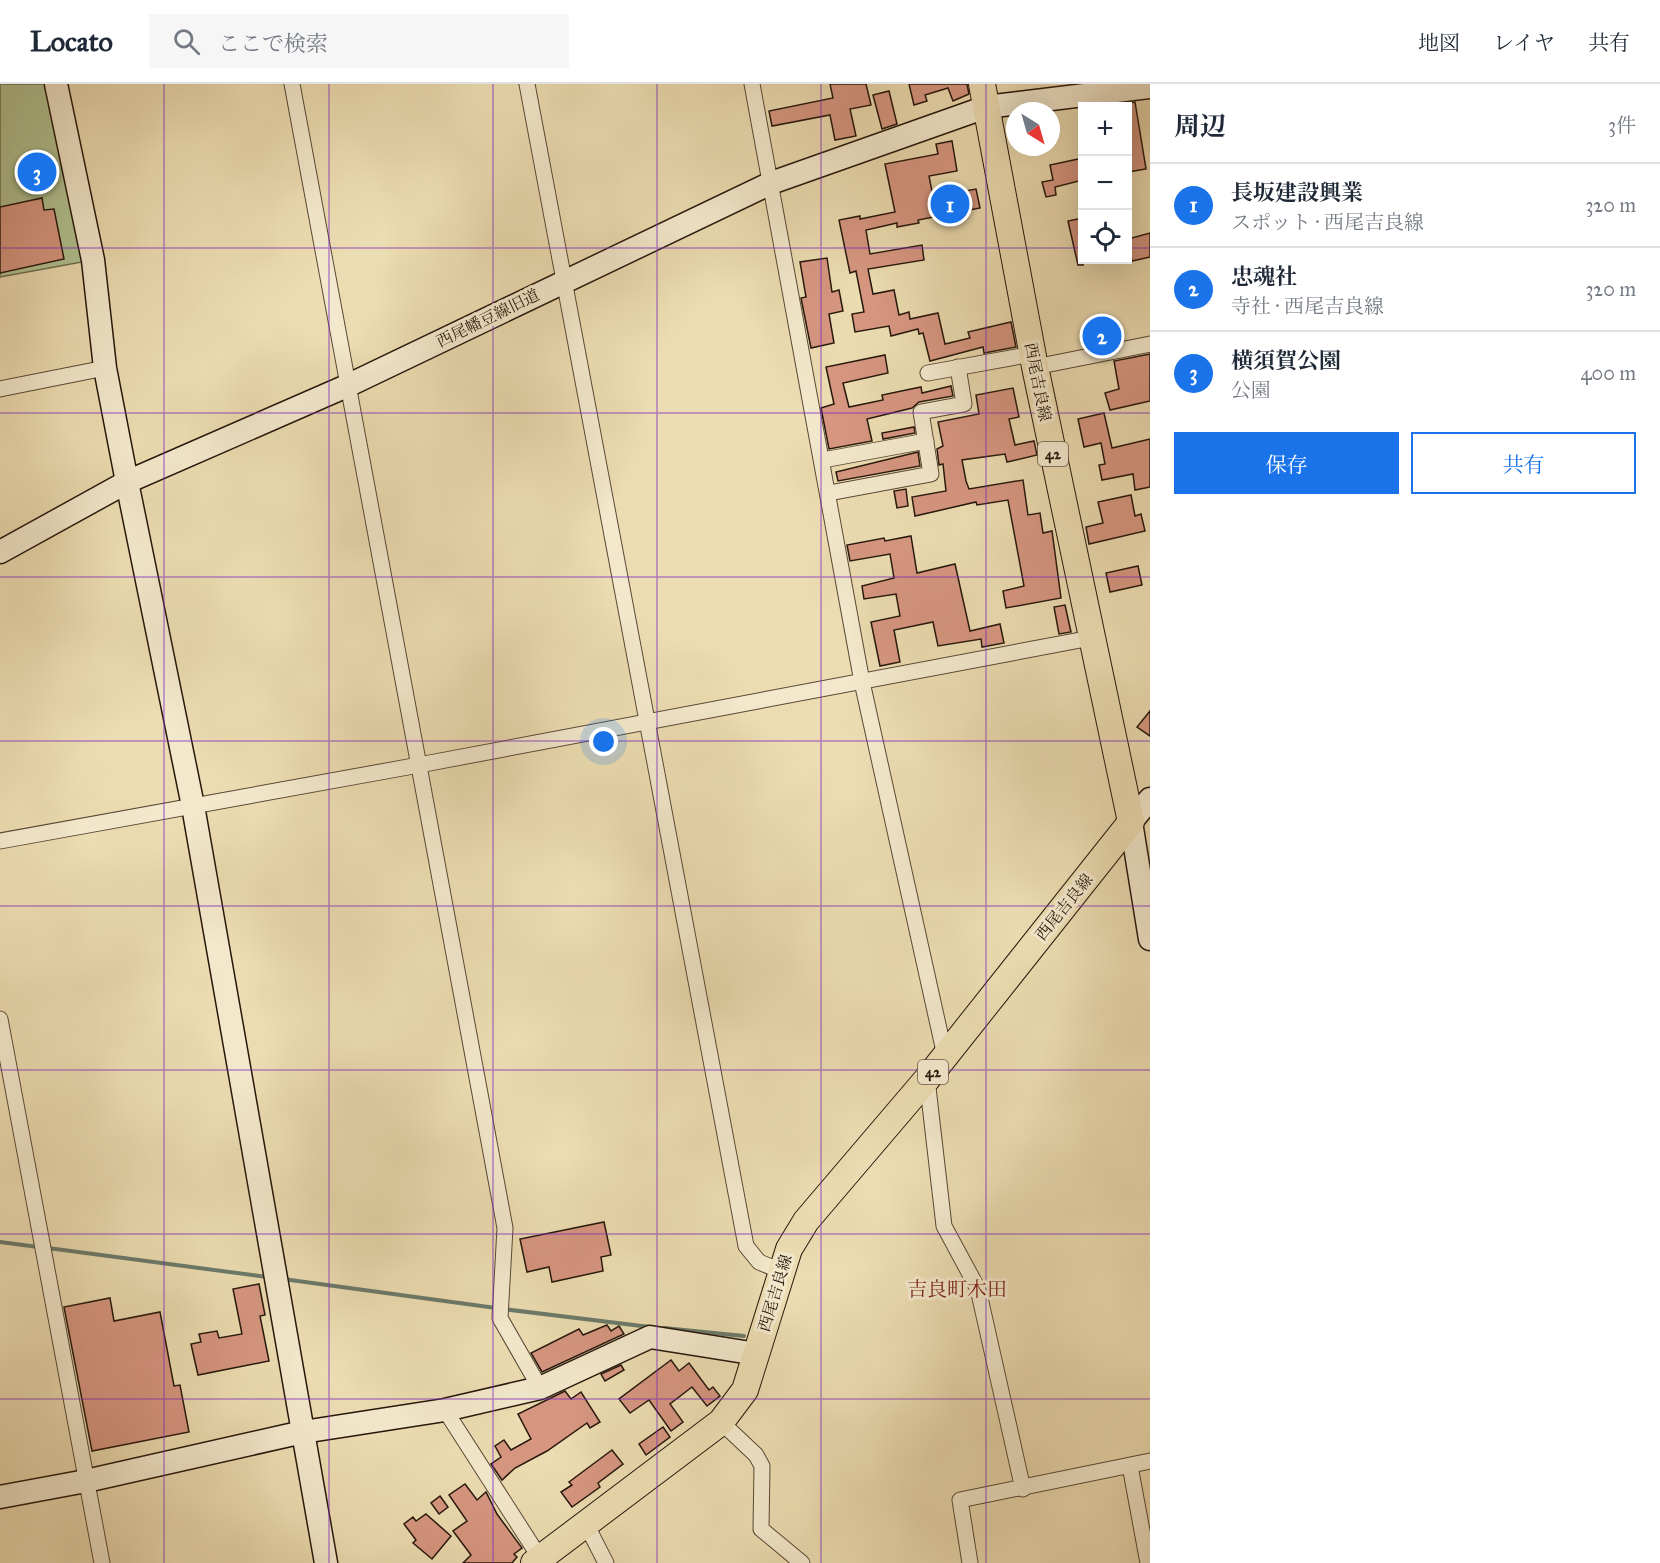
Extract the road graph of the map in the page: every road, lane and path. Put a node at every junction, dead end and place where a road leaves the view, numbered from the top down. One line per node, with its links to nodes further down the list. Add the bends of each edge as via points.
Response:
1 (56, 84): 12 (street, via 93,260)
2 (292, 84): 14 (street)
3 (527, 84): 8 (street)
4 (752, 84): 7 (street)
5 (1150, 87): 6 (street, 西尾幡豆線旧道)
6 (984, 95): 7 (street, 西尾幡豆線旧道); 10 (main road, 西尾吉良線 / 42)
7 (771, 183): 8 (street, 西尾幡豆線旧道); 17 (street)
8 (563, 281): 14 (street, 西尾幡豆線旧道); 23 (street)
9 (1150, 344): 10 (street)
10 (1033, 361): 11 (street); 21 (main road, 西尾吉良線 / 42)
11 (958, 367): 13 (street); 16 (street, via 964,404 921,412)
12 (105, 368): 15 (street); 18 (street)
13 (928, 373)
14 (349, 385): 18 (street, 西尾幡豆線旧道); 24 (street)
15 (0, 389)
16 (926, 441): 17 (street); 19 (street, via 931,474)
17 (823, 460): 19 (street)
18 (127, 482): 20 (street, 西尾幡豆線旧道); 26 (street)
19 (829, 493): 22 (street)
20 (0, 552)
21 (1091, 638): 22 (street); 27 (main road, 西尾吉良線 / 42)
22 (862, 682): 23 (street); 31 (street)
23 (645, 720): 24 (street); 33 (street, via 746,1246 759,1262)
24 (419, 765): 26 (street); 35 (street, via 505,1228 500,1317)
25 (1150, 799): 27 (street)
26 (193, 806): 28 (street); 38 (street)
27 (1131, 822): 29 (street); 31 (main road, 西尾吉良線 / 42)
28 (0, 841)
29 (1150, 939)
30 (0, 1019): 41 (street)
31 (945, 1056): 32 (main road, 西尾吉良線 / 42)
32 (927, 1079): 33 (main road, 西尾吉良線 / 42, via 806,1221); 42 (street, via 944,1226 978,1289)
33 (781, 1271): 34 (main road, 西尾吉良線 / 42)
34 (759, 1345): 35 (street, via 650,1337); 37 (main road, 西尾吉良線 / 42, via 745,1390)
35 (540, 1388): 36 (street)
36 (445, 1410): 38 (street); 45 (street)
37 (721, 1422): 44 (main road, 西尾吉良線 / 42); 49 (street, via 756,1455 762,1467 761,1529)
38 (303, 1432): 41 (street); 47 (street)
39 (1150, 1461): 40 (street)
40 (1130, 1466): 42 (street); 51 (street)
41 (86, 1481): 43 (street); 46 (street)
42 (1023, 1489): 50 (street, via 960,1500)
43 (0, 1497)
44 (585, 1522): 45 (main road, 西尾吉良線 / 42); 48 (street)
45 (537, 1560)
46 (102, 1563)
47 (326, 1563)
48 (606, 1563)
49 (802, 1563)
50 (970, 1563)
51 (1148, 1563)

